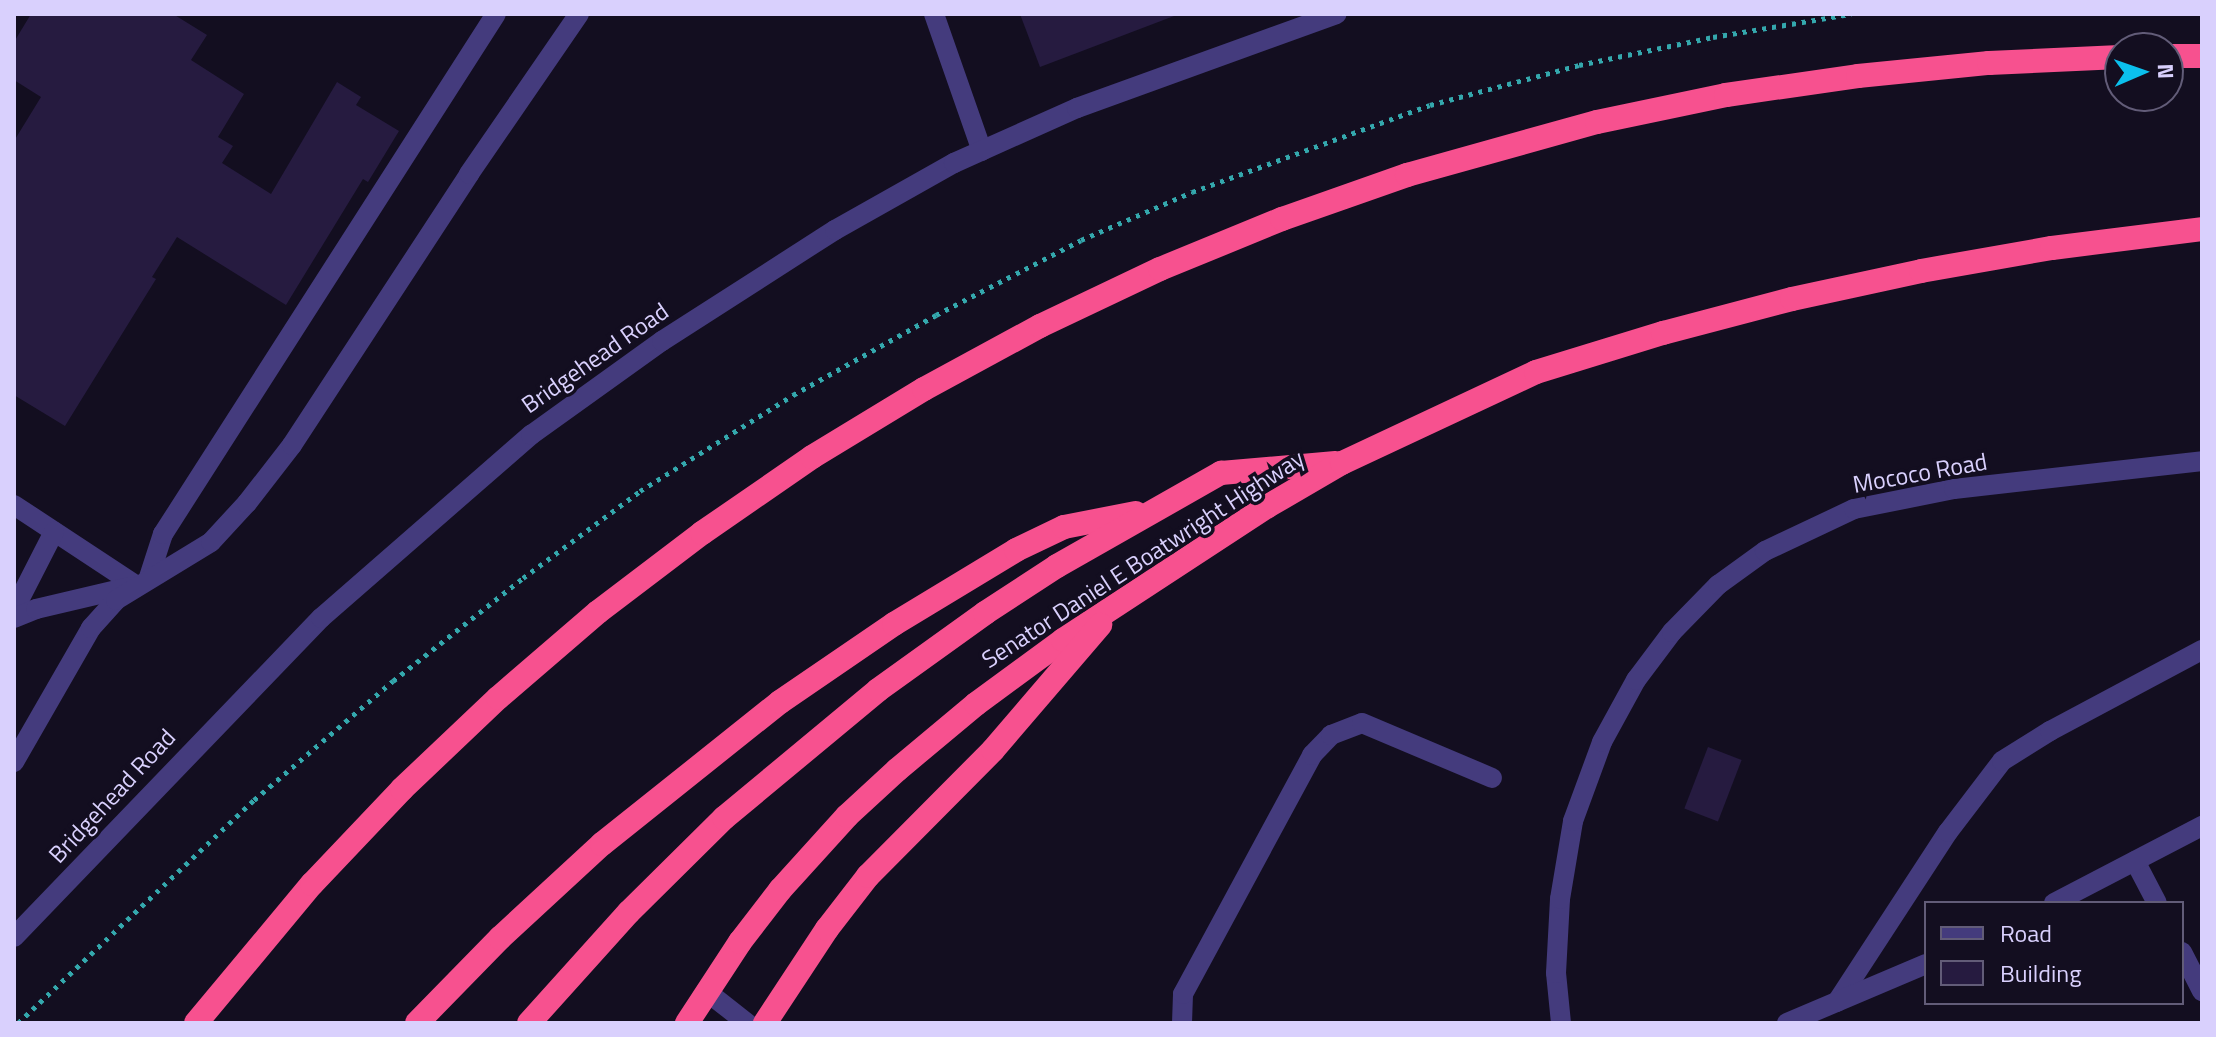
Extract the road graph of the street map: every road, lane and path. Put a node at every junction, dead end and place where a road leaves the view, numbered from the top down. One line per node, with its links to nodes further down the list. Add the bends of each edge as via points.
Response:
1 (496, 14): 13 (street, via 163,534)
2 (579, 14): 13 (street, via 314,412 247,503 211,542)
3 (934, 14): 6 (street)
4 (1336, 14): 6 (street, Bridgehead Road, via 1077,108)
5 (2104, 58): 30 (highway, via 1858,76 1726,95 1597,122 1331,201 1220,243 1040,326 812,457 587,621 402,789 312,884)
6 (982, 151): 24 (street, Bridgehead Road, via 822,238 662,341 531,435 321,618)
7 (2202, 229): 9 (highway, Senator Daniel E Boatwright Highway, via 2000,257 1792,299 1536,372)
8 (2202, 461): 37 (street, Mococo Road, via 1954,489 1854,509 1765,551 1718,585 1672,632 1636,680 1602,742 1573,821 1560,899 1556,973)
9 (1342, 463): 11 (highway, Senator Daniel E Boatwright Highway, via 1221,473); 14 (highway, Senator Daniel E Boatwright Highway)
10 (14, 505): 12 (street)
11 (1153, 510): 31 (highway, Senator Daniel E Boatwright Highway, via 1052,532 854,650 744,728 623,825); 32 (highway, Senator Daniel E Boatwright Highway, via 985,613 826,731 676,864)
12 (54, 532): 13 (street); 15 (street)
13 (143, 581): 16 (street); 18 (street, via 116,600 91,628)
14 (1118, 603): 27 (highway, Senator Daniel E Boatwright Highway, via 985,697 871,793 780,890); 35 (highway, via 993,750 868,876)
15 (14, 610)
16 (14, 618)
17 (2202, 650): 29 (street, via 2002,761 1955,821)
18 (14, 762)
19 (1492, 778): 36 (street, via 1362,723 1331,735 1312,755 1183,994)
20 (2202, 826): 21 (street)
21 (2135, 861): 22 (street); 23 (street)
22 (2058, 901)
23 (2156, 901)
24 (14, 937)
25 (2184, 956): 28 (street)
26 (1924, 965): 29 (street)
27 (706, 991): 33 (highway, Senator Daniel E Boatwright Highway); 34 (street)
28 (2202, 991)
29 (1837, 1002): 38 (street)
30 (196, 1023)
31 (417, 1023)
32 (529, 1023)
33 (687, 1023)
34 (747, 1023)
35 (765, 1023)
36 (1182, 1023)
37 (1561, 1023)
38 (1787, 1023)

